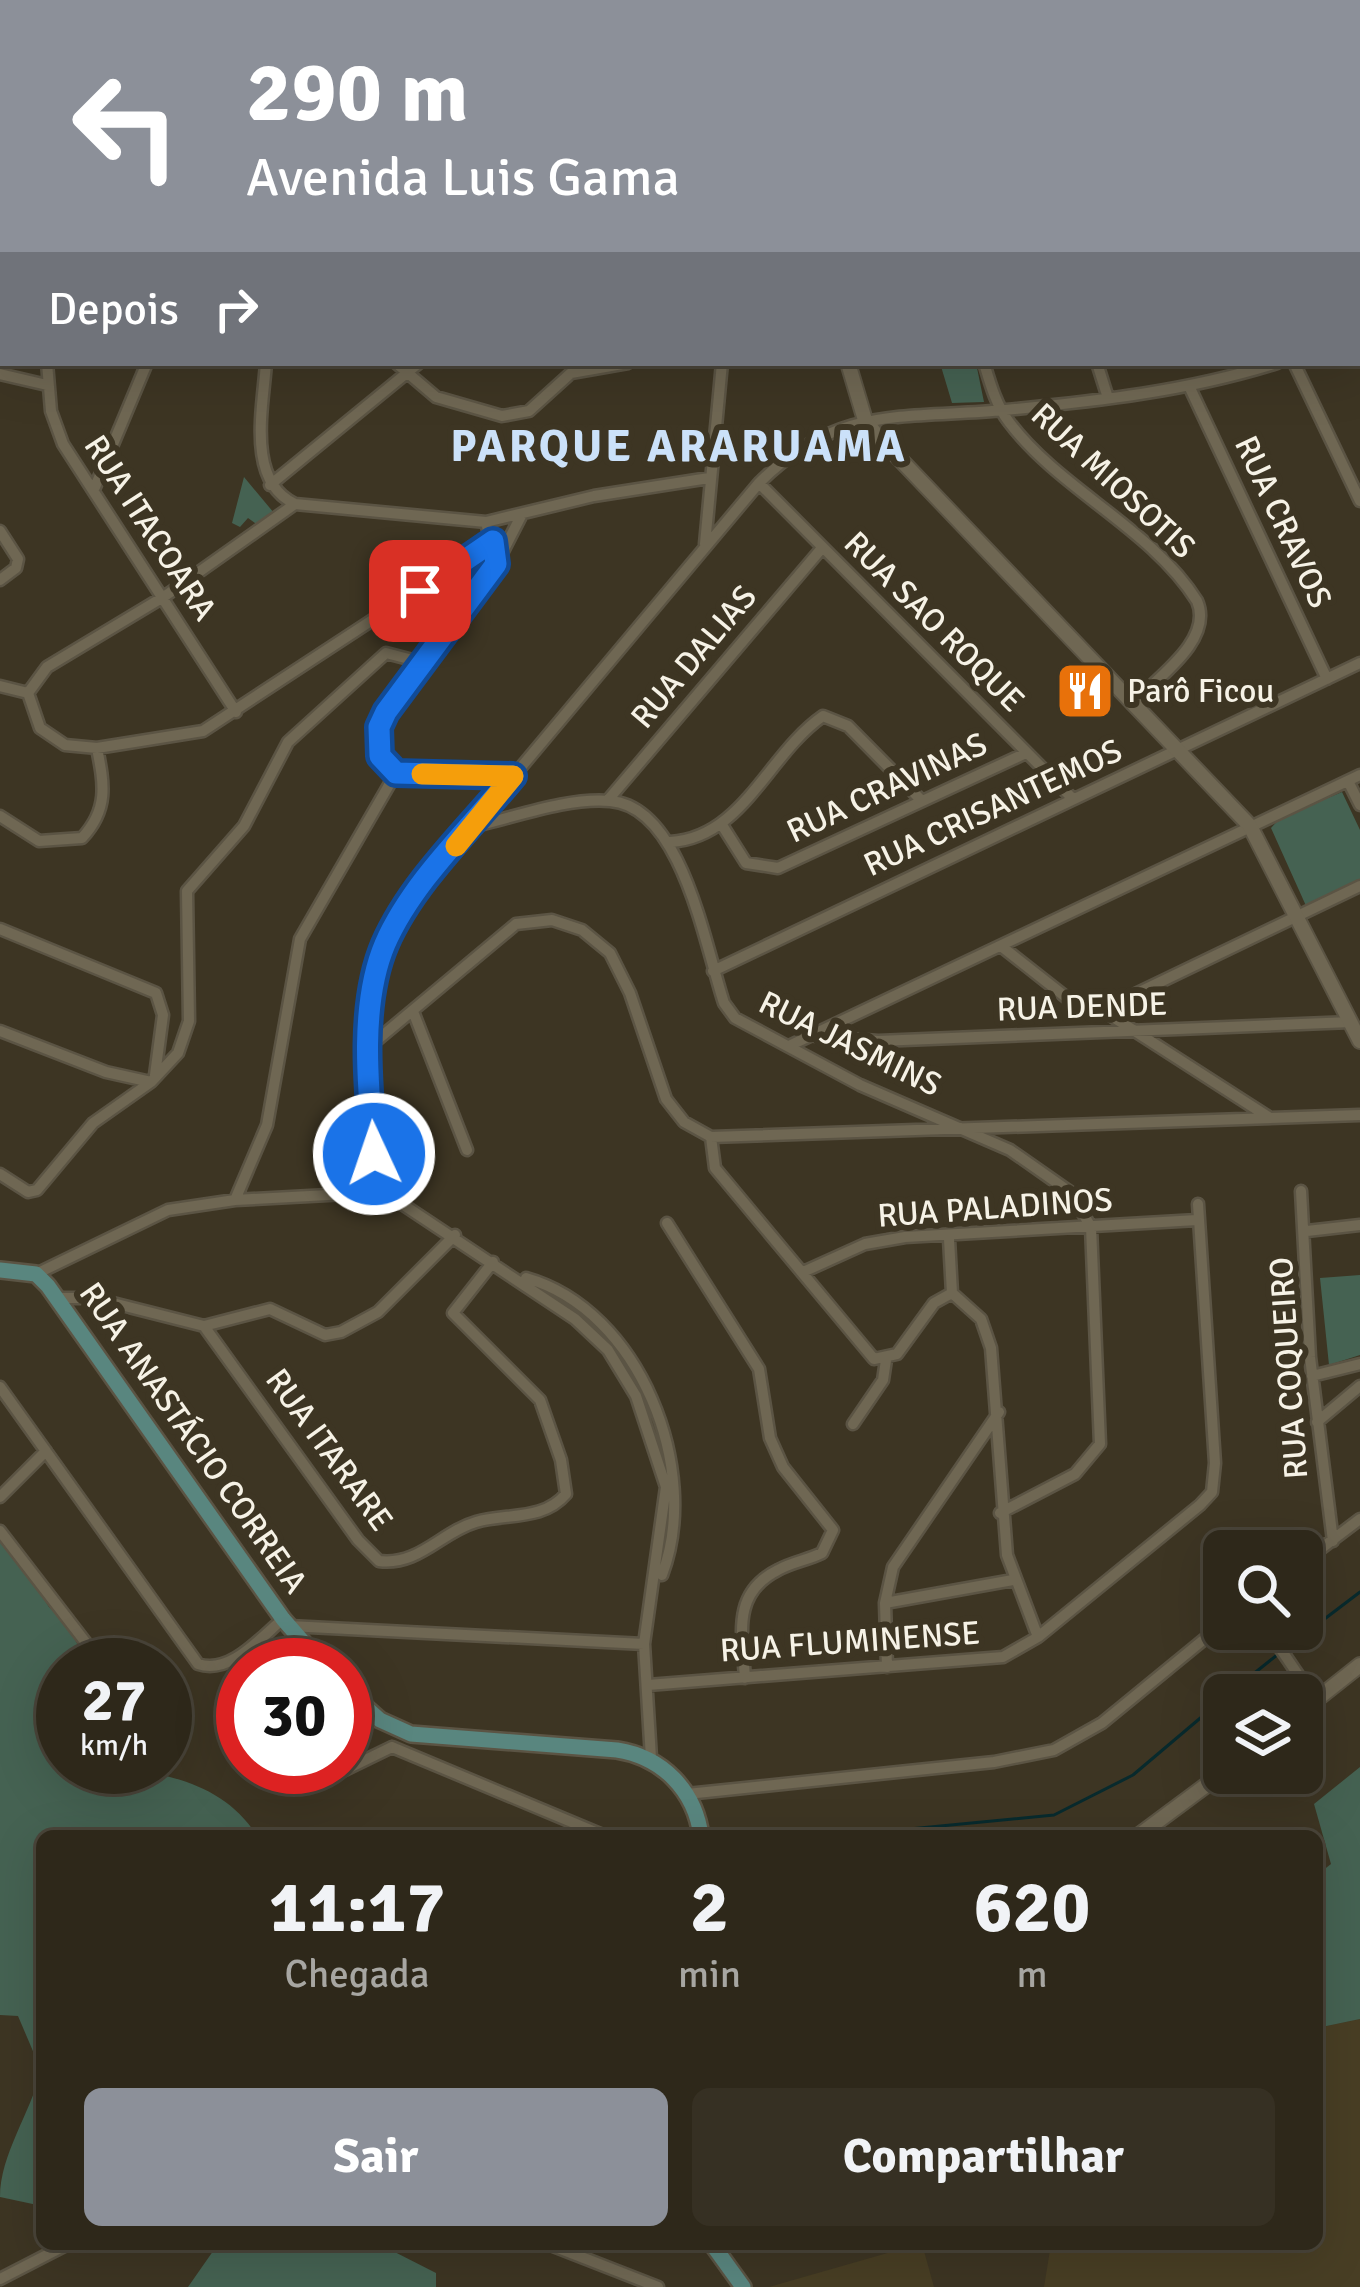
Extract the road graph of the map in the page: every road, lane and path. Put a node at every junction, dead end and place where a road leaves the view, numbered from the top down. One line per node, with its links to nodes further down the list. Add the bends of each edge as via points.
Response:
1 (46, 366): 15 (street, RUA ITACOARA)
2 (145, 366): 23 (street)
3 (266, 366): 22 (street, via 263,459)
4 (398, 366): 14 (street)
5 (416, 366): 14 (street)
6 (612, 366): 14 (street, via 571,374 519,415 468,410)
7 (722, 366): 20 (street)
8 (849, 366): 19 (street)
9 (985, 366): 18 (street)
10 (1098, 366): 17 (street)
11 (1295, 366): 24 (street)
12 (1236, 369): 16 (street)
13 (0, 374): 15 (street)
14 (405, 375): 22 (street)
15 (47, 385): 23 (street, RUA ITACOARA, via 63,445)
16 (1190, 388): 17 (street); 37 (street, RUA CRAVOS)
17 (1108, 398): 18 (street)
18 (1001, 410): 19 (street); 40 (street, RUA MIOSOTIS, via 1197,601 1198,633)
19 (865, 420): 21 (street, via 788,458); 40 (street)
20 (709, 478): 26 (street); 30 (street)
21 (759, 483): 30 (street); 31 (street, RUA SAO ROQUE)
22 (270, 484): 25 (street)
23 (95, 487): 34 (street, RUA ITACOARA)
24 (1360, 501)
25 (295, 504): 27 (street); 34 (street)
26 (521, 516): 27 (street); 32 (street)
27 (486, 522): 29 (street)
28 (0, 531): 33 (street, via 16,554 16,568)
29 (493, 541): 32 (street); 41 (street)
30 (704, 547): 46 (street)
31 (822, 548): 43 (street, RUA SAO ROQUE); 49 (street, RUA DALIAS)
32 (496, 564): 35 (street)
33 (0, 580)
34 (165, 596): 39 (street, via 47,668); 41 (street, RUA ITACOARA)
35 (424, 663): 45 (street, via 379,727 380,756); 73 (street, via 386,653 316,712 277,756 244,826 194,880 185,915 189,1021 178,1053)
36 (1360, 663): 37 (street, RUA CRISANTEMOS)
37 (1327, 679): 44 (street, RUA CRISANTEMOS)
38 (0, 686): 39 (street)
39 (28, 692): 42 (street, via 33,716 51,738)
40 (1132, 704): 44 (street)
41 (236, 712): 42 (street, via 203,730)
42 (97, 748): 52 (street, via 104,800 82,838 39,842)
43 (1025, 752): 48 (street, RUA SAO ROQUE); 50 (street, RUA CRAVINAS)
44 (1176, 752): 48 (street, RUA CRISANTEMOS); 54 (street)
45 (396, 773): 46 (street); 84 (street, via 300,939 267,1125)
46 (513, 776): 55 (street)
47 (1354, 778): 51 (street); 54 (street)
48 (1072, 798): 61 (street, RUA CRISANTEMOS)
49 (608, 800): 55 (street); 56 (street, via 647,816)
50 (921, 800): 53 (street, RUA CRAVINAS, via 766,869 746,863); 53 (street, via 848,726 823,716)
51 (1360, 805)
52 (0, 816)
53 (722, 824): 56 (street)
54 (1250, 826): 58 (street); 60 (street)
55 (471, 827): 71 (street, via 383,948)
56 (670, 842): 61 (street, RUA JASMINS)
57 (1360, 886): 58 (street)
58 (1297, 918): 62 (street); 64 (street)
59 (0, 929): 73 (street, via 156,993 163,1015)
60 (1001, 946): 62 (street, via 1067,998); 68 (street)
61 (713, 970): 70 (street, RUA JASMINS, via 735,1018)
62 (1102, 1010): 67 (street)
63 (414, 1014): 71 (street); 79 (street, via 516,924 537,917 582,930 621,969 671,1107); 80 (street)
64 (1351, 1022): 66 (street, RUA DENDE); 69 (street)
65 (0, 1030): 73 (street, via 106,1072)
66 (1178, 1031): 67 (street, RUA DENDE); 72 (street)
67 (1138, 1032): 68 (street, RUA DENDE); 72 (street)
68 (814, 1036): 70 (street)
69 (1360, 1041)
70 (791, 1045): 78 (street, RUA JASMINS, via 860,1085)
71 (370, 1046): 83 (street, via 374,1154)
72 (1174, 1053): 74 (street)
73 (153, 1080): 81 (street, via 93,1123 38,1190)
74 (1241, 1096): 76 (street); 77 (street)
75 (1360, 1115): 77 (street)
76 (1239, 1119): 77 (street); 78 (street)
77 (1272, 1120)
78 (974, 1131): 79 (street); 89 (street, RUA JASMINS, via 1070,1192)
79 (711, 1136): 95 (street, via 716,1168)
80 (467, 1150)
81 (0, 1174)
82 (1301, 1190): 90 (street, RUA COQUEIRO)
83 (384, 1192): 84 (street); 91 (street)
84 (235, 1200): 96 (street, via 156,1214)
85 (1198, 1204): 86 (street, RUA FLUMINENSE)
86 (1197, 1220): 89 (street, RUA PALADINOS); 118 (street, RUA FLUMINENSE, via 1212,1492)
87 (667, 1223): 125 (street, via 758,1369 783,1467 833,1530 822,1552 775,1571 748,1595 741,1621)
88 (1360, 1225): 90 (street)
89 (1091, 1227): 92 (street, RUA PALADINOS); 110 (street, via 1100,1444 1075,1474)
90 (1306, 1231): 102 (street, RUA COQUEIRO)
91 (455, 1235): 93 (street); 99 (street, via 378,1312 340,1333 325,1335 270,1309)
92 (949, 1239): 95 (street, RUA PALADINOS, via 865,1244); 97 (street)
93 (494, 1262): 99 (street, RUA ITARARE, via 453,1312 540,1400 566,1494 548,1509 473,1522 403,1560 380,1561 358,1540); 122 (street, via 597,1321 631,1361 649,1400 676,1492)
94 (0, 1270): 96 (main road, RUA ANASTÁCIO CORREIA)
95 (803, 1272): 100 (street, via 866,1353)
96 (36, 1274): 98 (main road, RUA ANASTÁCIO CORREIA)
97 (952, 1293): 100 (street); 105 (street, via 984,1325)
98 (57, 1298): 99 (street, via 94,1298); 117 (main road, RUA ANASTÁCIO CORREIA)
99 (204, 1326)
100 (886, 1360): 107 (street, via 883,1380)
101 (1360, 1364): 102 (street)
102 (1312, 1376): 106 (street, RUA COQUEIRO)
103 (0, 1387): 108 (street)
104 (1360, 1387): 106 (street)
105 (999, 1412): 110 (street); 116 (street, via 904,1545)
106 (1317, 1422): 113 (street, RUA COQUEIRO)
107 (853, 1424)
108 (46, 1450): 109 (street); 117 (street, via 198,1664 237,1658)
109 (0, 1497)
110 (1000, 1513): 115 (street)
111 (1360, 1519): 113 (street)
112 (0, 1531): 119 (street)
113 (1333, 1541): 114 (street)
114 (1323, 1548)
115 (1013, 1580): 116 (street); 118 (street)
116 (885, 1603): 124 (street)
117 (286, 1622): 120 (main road, RUA ANASTÁCIO CORREIA); 122 (street)
118 (1038, 1637): 124 (street, RUA FLUMINENSE, via 993,1659)
119 (82, 1638)
120 (300, 1638)
121 (1203, 1640): 134 (street, via 1102,1723 1054,1750)
122 (644, 1644): 126 (street)
123 (1360, 1666): 127 (street)
124 (887, 1667): 125 (street, RUA FLUMINENSE)
125 (745, 1678): 126 (street, RUA FLUMINENSE)
126 (648, 1685): 132 (street)
127 (1323, 1695)
128 (372, 1710): 129 (main road)
129 (396, 1729): 130 (street); 132 (main road)
130 (392, 1747): 131 (street); 135 (street)
131 (372, 1757)
132 (651, 1758): 134 (main road)
133 (1203, 1788): 137 (street)
134 (686, 1794): 136 (main road)
135 (591, 1830)
136 (698, 1830)
137 (1146, 1830)
138 (56, 2250): 141 (street)
139 (563, 2250): 142 (street)
140 (716, 2250): 143 (main road)
141 (0, 2279)
142 (658, 2287)
143 (743, 2287)

